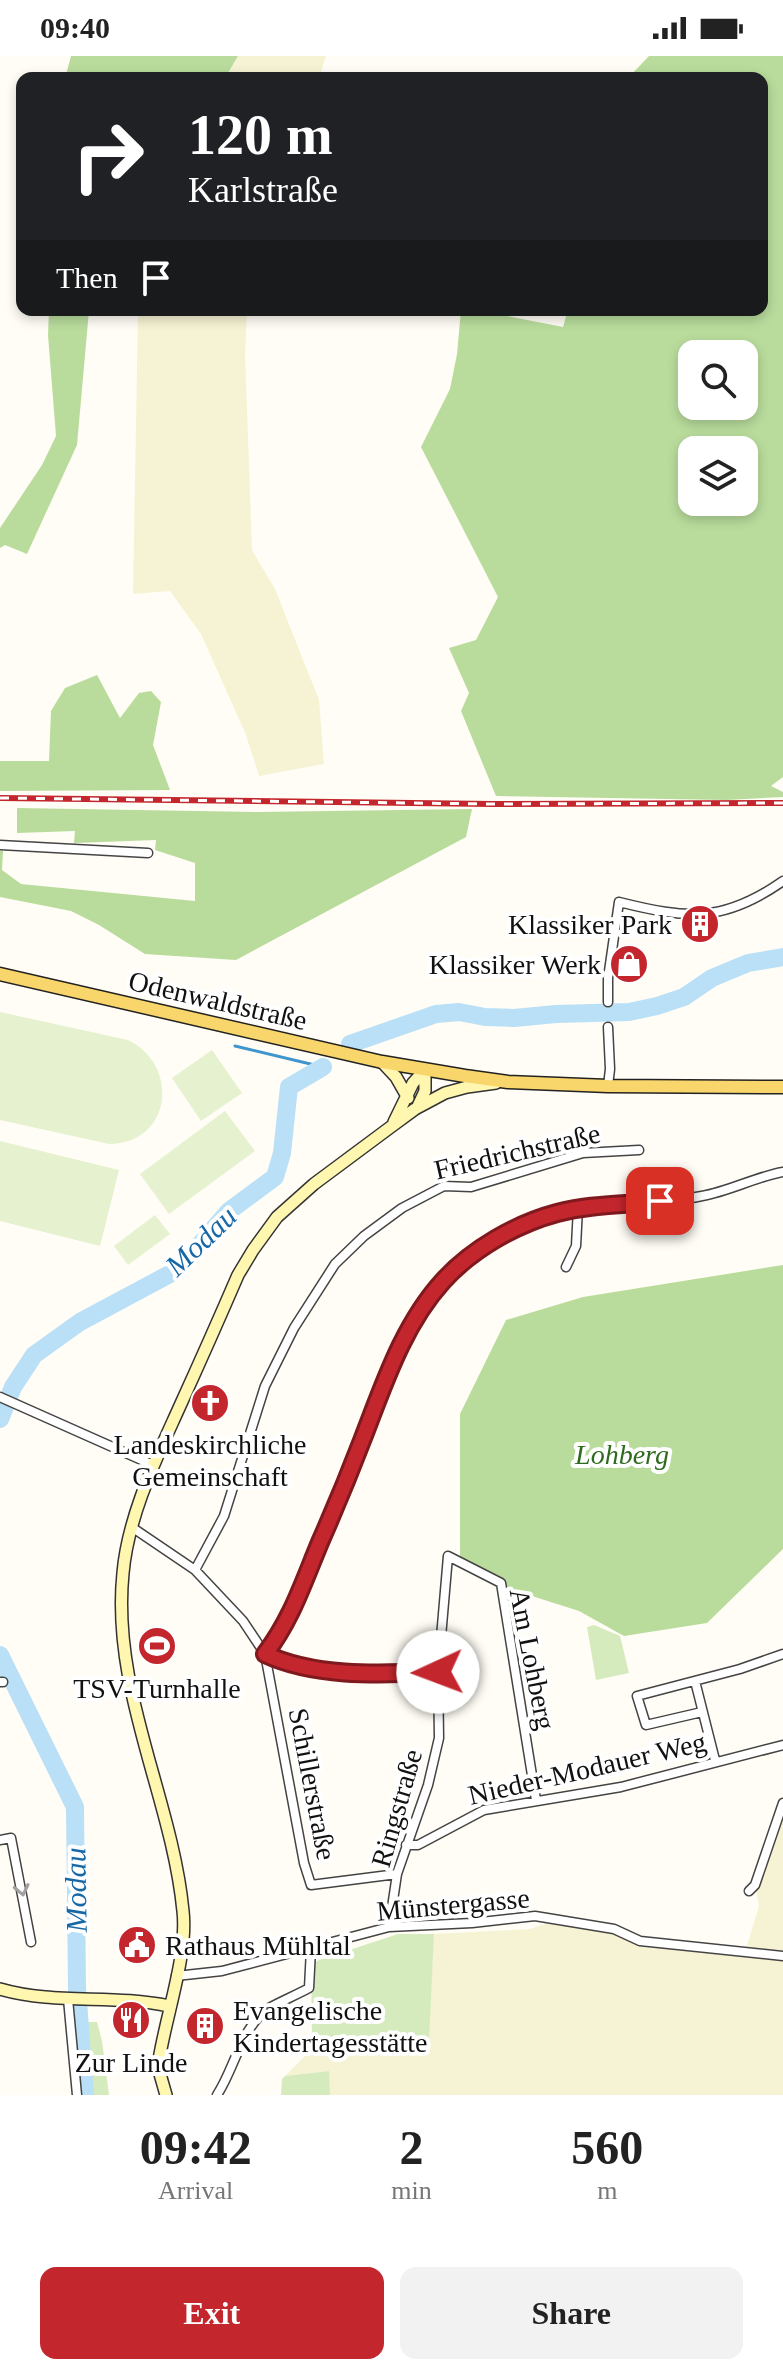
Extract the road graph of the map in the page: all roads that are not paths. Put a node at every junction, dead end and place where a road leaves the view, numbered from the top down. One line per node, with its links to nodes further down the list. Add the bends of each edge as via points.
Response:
1 (0, 845): 2 (street)
2 (148, 853)
3 (783, 881): 5 (street, via 717,914 665,913 619,902)
4 (0, 974): 7 (main road, Odenwaldstraße)
5 (608, 1002)
6 (608, 1027): 10 (street)
7 (382, 1062): 8 (main road, Odenwaldstraße); 12 (main road)
8 (425, 1070): 9 (main road, Odenwaldstraße); 12 (main road); 13 (main road, via 425,1091)
9 (508, 1082): 10 (main road, Odenwaldstraße); 13 (main road, via 457,1089)
10 (608, 1086): 11 (main road, Odenwaldstraße)
11 (783, 1087)
12 (408, 1098): 14 (main road)
13 (415, 1109): 14 (main road)
14 (392, 1126): 20 (main road, via 298,1198 258,1242 238,1275)
15 (639, 1150): 23 (street, Friedrichstraße, via 583,1153 471,1187 444,1186 364,1236 335,1264 294,1328 265,1386 224,1516)
16 (783, 1172): 17 (street, via 703,1196)
17 (578, 1208): 18 (street, via 576,1246); 24 (street, via 516,1228 470,1257 443,1281 411,1325 283,1630)
18 (566, 1267)
19 (0, 1397): 20 (street)
20 (153, 1465): 21 (main road)
21 (133, 1528): 23 (street); 41 (main road, via 123,1571 124,1641 183,1912)
22 (448, 1556): 26 (street, Ringstraße); 31 (street, Am Lohberg, via 501,1583)
23 (195, 1570): 24 (street, via 243,1621)
24 (265, 1654): 26 (street, via 326,1669); 35 (street, Schillerstraße, via 311,1885)
25 (783, 1654): 27 (street)
26 (438, 1672): 34 (street, Ringstraße, via 439,1738)
27 (695, 1681): 28 (street); 28 (street, via 637,1696 646,1725)
28 (702, 1712): 30 (street)
29 (783, 1745): 30 (street, Nieder-Modauer Weg)
30 (715, 1760): 31 (street, Nieder-Modauer Weg, via 621,1787)
31 (536, 1800): 34 (street, Nieder-Modauer Weg, via 484,1810 418,1845)
32 (783, 1803): 36 (street)
33 (0, 1840): 38 (street, one-way to 38, via 11,1838)
34 (406, 1845): 35 (street, Ringstraße)
35 (397, 1874): 37 (street, Ringstraße)
36 (749, 1891)
37 (389, 1927): 39 (street, Münstergasse); 40 (street, Münstergasse, via 535,1916 614,1929 640,1941)
38 (31, 1942)
39 (311, 1949): 41 (street, Münstergasse, via 222,1971); 47 (street, via 309,1988 256,2020)
40 (783, 1956)
41 (176, 1976): 44 (main road)
42 (0, 1989): 43 (main road)
43 (68, 1999): 44 (main road, via 143,2000); 45 (street)
44 (169, 2006): 46 (main road, via 159,2060)
45 (77, 2095)
46 (166, 2095)
47 (217, 2095)

